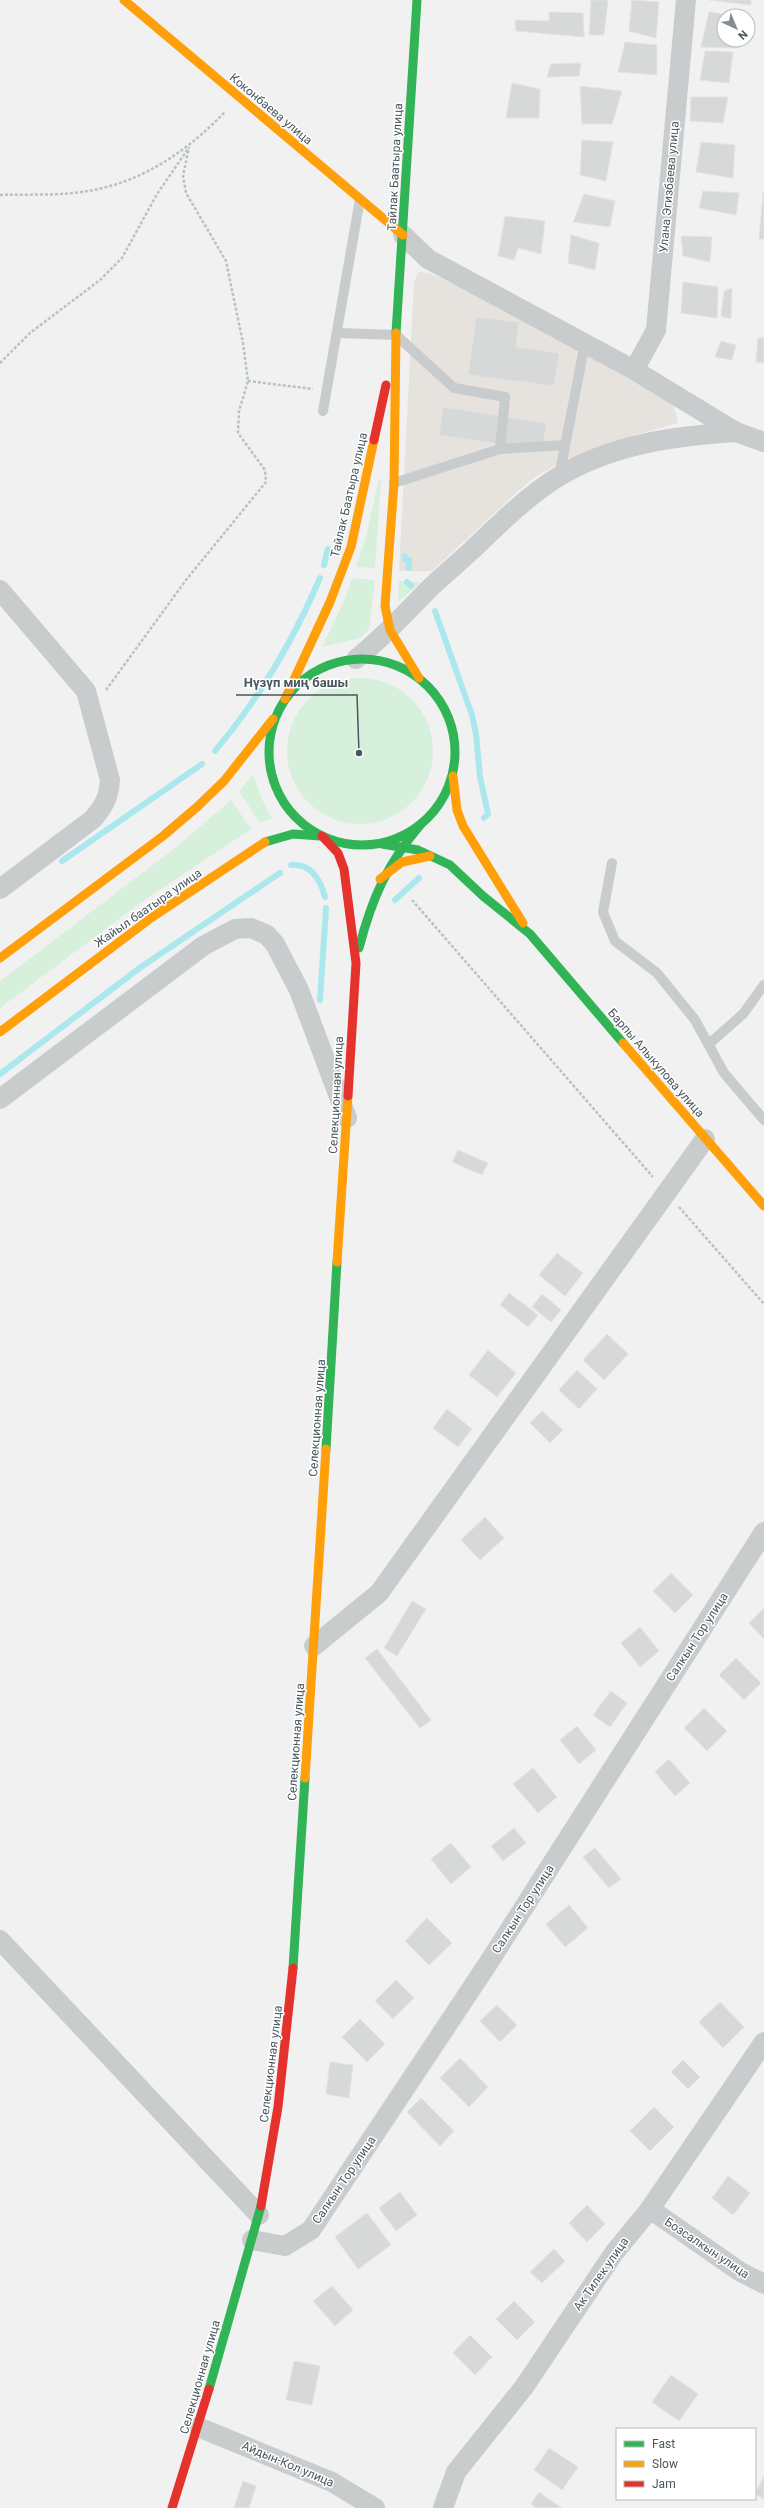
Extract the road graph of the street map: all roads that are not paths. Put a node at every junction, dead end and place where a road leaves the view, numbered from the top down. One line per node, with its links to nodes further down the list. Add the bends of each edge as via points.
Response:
1 (124, 0): 4 (main road, Коконбаева улица)
2 (417, 0): 5 (main road, Тайлак Баатыра улица)
3 (686, 0): 9 (street, Улана Эгизбаева улица, via 656,330)
4 (360, 199): 5 (main road, Коконбаева улица); 6 (lane)
5 (403, 235): 7 (main road, Тайлак Баатыра улица); 8 (street, via 428,259)
6 (338, 333): 7 (lane); 10 (lane)
7 (396, 335): 14 (lane, via 454,388 505,396); 16 (main road, Тайлак Баатыра улица); 21 (main road, Тайлак Баатыра улица, via 351,547 330,602)
8 (585, 343): 9 (street); 13 (lane)
9 (634, 370): 11 (street)
10 (323, 411)
11 (736, 432): 12 (street); 15 (street, via 668,438 587,463)
12 (764, 442)
13 (565, 445): 14 (lane); 15 (lane)
14 (500, 449): 16 (lane)
15 (559, 477): 18 (street, via 503,520 433,585)
16 (394, 483): 18 (main road, Тайлак Баатыра улица, via 385,606)
17 (0, 590): 31 (street, via 86,691 110,780 109,795 93,819)
18 (390, 630): 19 (street); 20 (main road, Тайлак Баатыра улица)
19 (356, 659): 20 (main road, via 389,662); 21 (main road, via 323,667 296,686)
20 (419, 678): 23 (main road, Барпы Алыкулова улица, via 431,689 448,718 453,734)
21 (285, 699): 22 (main road)
22 (277, 713): 25 (main road, via 269,746 273,779 288,808 299,821); 33 (main road, via 224,781 197,807 163,836)
23 (454, 767): 24 (main road, Селекционная улица, via 442,798); 32 (main road, Барпы Алыкулова улица, via 454,792 463,826)
24 (421, 824): 26 (main road, via 392,840); 27 (main road, Селекционная улица)
25 (322, 836): 26 (main road, via 347,844); 34 (main road, Селекционная улица, via 338,853 344,869); 36 (main road, Жайыл баатыра улица, via 298,833 266,841 151,918)
26 (377, 844): 27 (main road, Барпы Алыкулова улица)
27 (401, 846): 28 (main road, Барпы Алыкулова улица); 30 (main road, Селекционная улица)
28 (434, 856): 30 (main road, via 404,860 391,867); 32 (main road, Барпы Алыкулова улица, via 450,865 482,896)
29 (612, 864): 37 (lane, via 603,912 616,941 657,973 695,1020)
30 (380, 879): 34 (main road, Селекционная улица, via 370,905)
31 (0, 889)
32 (530, 934): 41 (main road, Барпы Алыкулова улица)
33 (0, 958)
34 (356, 963): 39 (main road, Селекционная улица)
35 (764, 985): 37 (lane, via 743,1014)
36 (0, 1032)
37 (709, 1044): 40 (lane, via 724,1073)
38 (0, 1099): 39 (street, via 203,946 235,929 251,928 267,935 274,944 299,990)
39 (347, 1118): 44 (main road, Селекционная улица)
40 (764, 1120)
41 (706, 1139): 42 (main road, Барпы Алыкулова улица); 44 (street, via 379,1593)
42 (764, 1206)
43 (764, 1532): 49 (street, Салкын Тор улица, via 489,1962 311,2230 285,2246)
44 (314, 1646): 48 (main road, Селекционная улица, via 293,1969 278,2107)
45 (0, 1940): 48 (street)
46 (764, 2042): 47 (street, Ак Тилек улица)
47 (650, 2209): 50 (street, Бозсалкын улица, via 739,2272); 54 (street, Ак Тилек улица, via 614,2253 524,2386 456,2472)
48 (259, 2215): 49 (main road, Селекционная улица)
49 (252, 2240): 51 (main road, Селекционная улица)
50 (764, 2284)
51 (198, 2427): 52 (main road, Селекционная улица); 53 (street, Айдын-Кол улица, via 332,2482)
52 (172, 2508)
53 (375, 2508)
54 (443, 2508)

